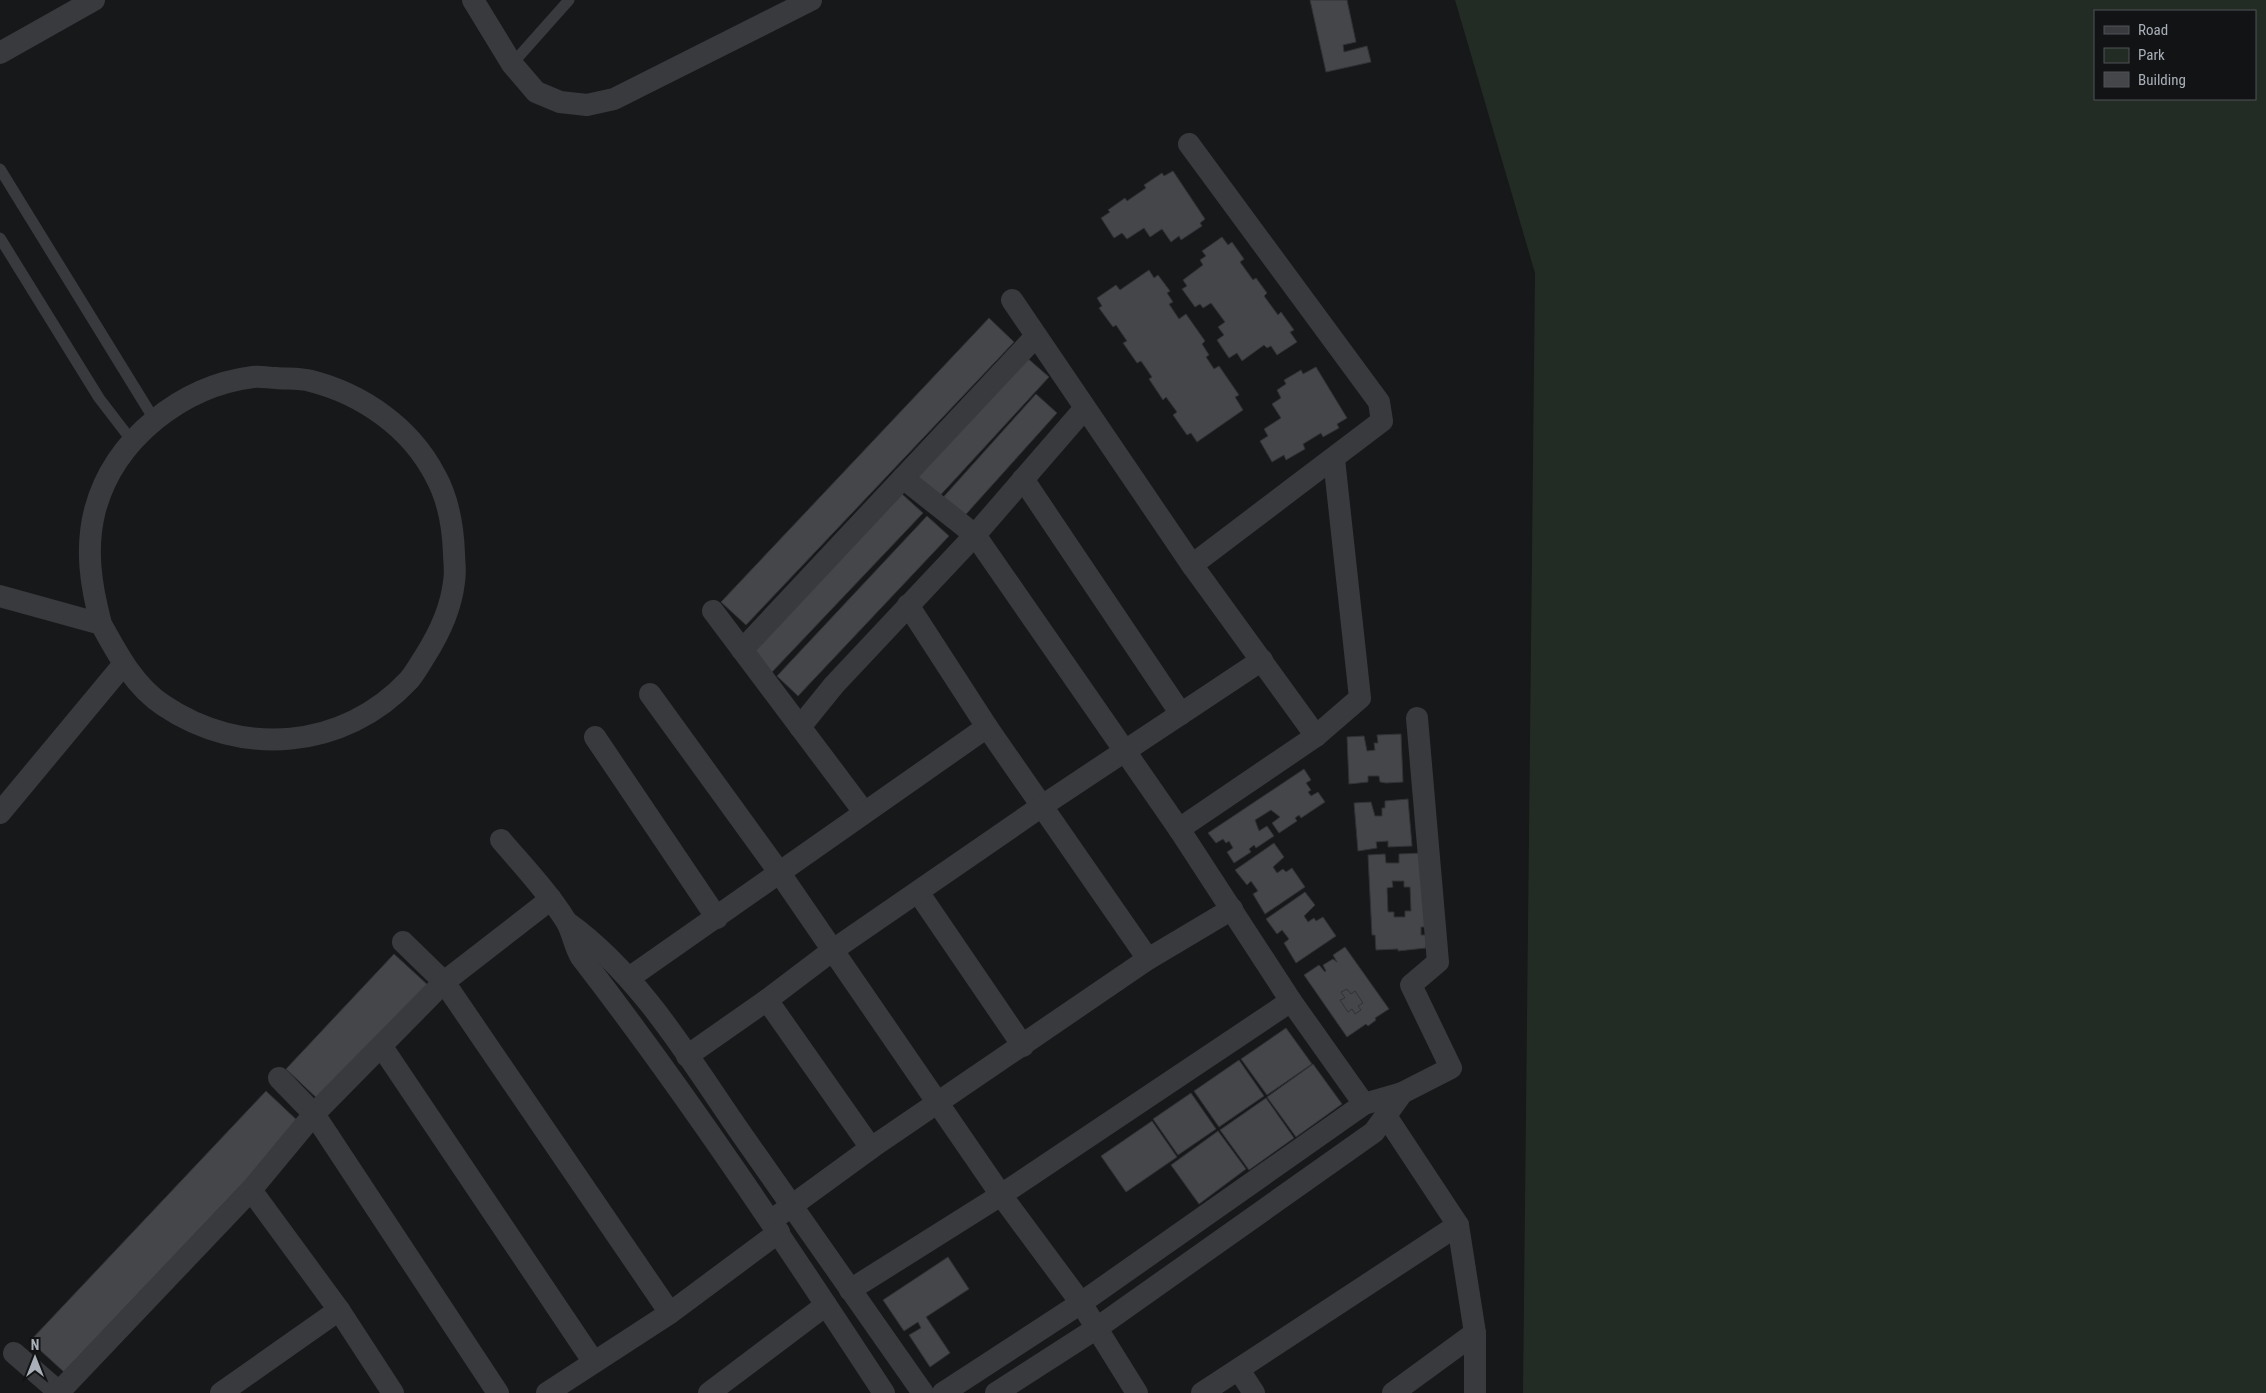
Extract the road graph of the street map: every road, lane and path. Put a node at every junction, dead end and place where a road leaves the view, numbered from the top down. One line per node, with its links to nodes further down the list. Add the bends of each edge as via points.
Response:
1 (94, 0): 5 (street)
2 (473, 0): 6 (street)
3 (568, 0): 6 (lane)
4 (811, 0): 6 (street, via 614,99 587,105 560,102 536,92)
5 (0, 53)
6 (512, 64)
7 (1189, 144): 15 (street, via 1379,402 1382,421)
8 (0, 169): 13 (lane)
9 (0, 238): 14 (lane, via 99,398)
10 (1012, 300): 11 (street)
11 (1036, 336): 12 (street); 16 (street)
12 (1085, 408): 17 (street); 19 (street)
13 (154, 419): 14 (street); 26 (street, via 201,390 254,377 309,380 360,398 404,431 436,476 453,527 454,581 440,634 410,679 368,714 318,736 263,741 209,730 161,704)
14 (132, 441): 23 (street, via 110,473 96,509 89,547 91,586)
15 (1334, 459): 19 (street); 32 (street, via 1360,698)
16 (903, 478): 18 (street); 24 (street)
17 (1023, 479): 18 (street); 28 (street)
18 (975, 535): 21 (street); 34 (street)
19 (1192, 565): 25 (street)
20 (0, 596): 23 (street)
21 (908, 605): 30 (street); 31 (street)
22 (713, 612): 24 (street)
23 (101, 624): 26 (street)
24 (742, 650): 30 (street)
25 (1262, 660): 28 (street); 32 (street)
26 (123, 665): 37 (street)
27 (650, 694): 40 (street)
28 (1181, 714): 34 (street)
29 (1417, 718): 57 (street, via 1438,962 1411,985 1451,1068)
30 (800, 727): 36 (street)
31 (987, 727): 35 (street); 36 (street)
32 (1316, 736): 38 (street)
33 (595, 737): 44 (street)
34 (1124, 752): 35 (street); 38 (street)
35 (1042, 806): 41 (street); 48 (street)
36 (864, 812): 40 (street)
37 (0, 813)
38 (1179, 829): 43 (street)
39 (501, 840): 42 (street)
40 (779, 872): 44 (street); 47 (street)
41 (918, 892): 47 (street); 53 (street)
42 (551, 899): 45 (street); 50 (street)
43 (1232, 909): 48 (street); 52 (street)
44 (717, 918): 49 (street)
45 (568, 924): 49 (street, via 594,942); 67 (street, via 575,947)
46 (403, 942): 50 (street)
47 (833, 950): 51 (street); 58 (street)
48 (1148, 959): 53 (street)
49 (629, 978): 55 (street)
50 (444, 982): 54 (street); 72 (street)
51 (767, 1000): 55 (street); 62 (street)
52 (1291, 1001): 59 (street); 64 (street)
53 (1023, 1046): 58 (street)
54 (382, 1047): 60 (street); 76 (street)
55 (687, 1056): 65 (street)
56 (279, 1078): 60 (street)
57 (1402, 1093): 59 (street); 61 (street)
58 (939, 1103): 62 (street); 64 (street)
59 (1364, 1104): 69 (street)
60 (314, 1114): 63 (street); 81 (street)
61 (1386, 1116): 66 (street); 73 (street, via 1374,1132)
62 (872, 1148): 65 (street)
63 (251, 1190): 71 (street); 79 (street)
64 (1001, 1195): 68 (street); 69 (street)
65 (791, 1205): 67 (street); 68 (street)
66 (1458, 1225): 74 (street); 77 (street)
67 (776, 1227): 70 (street); 72 (street)
68 (850, 1290): 85 (street)
69 (1082, 1303): 73 (street); 86 (street)
70 (826, 1305): 83 (street); 84 (street)
71 (339, 1310): 78 (street); 80 (street)
72 (670, 1313): 76 (street)
73 (1097, 1328): 87 (street); 88 (street)
74 (1475, 1333): 91 (street); 92 (street)
75 (14, 1354): 79 (street)
76 (593, 1361): 82 (street)
77 (1238, 1370): 89 (street); 90 (street)
78 (392, 1392)
79 (59, 1393)
80 (221, 1393)
81 (498, 1393)
82 (547, 1393)
83 (709, 1393)
84 (884, 1393)
85 (923, 1393)
86 (943, 1393)
87 (996, 1393)
88 (1137, 1393)
89 (1202, 1393)
90 (1254, 1393)
91 (1394, 1393)
92 (1475, 1393)

